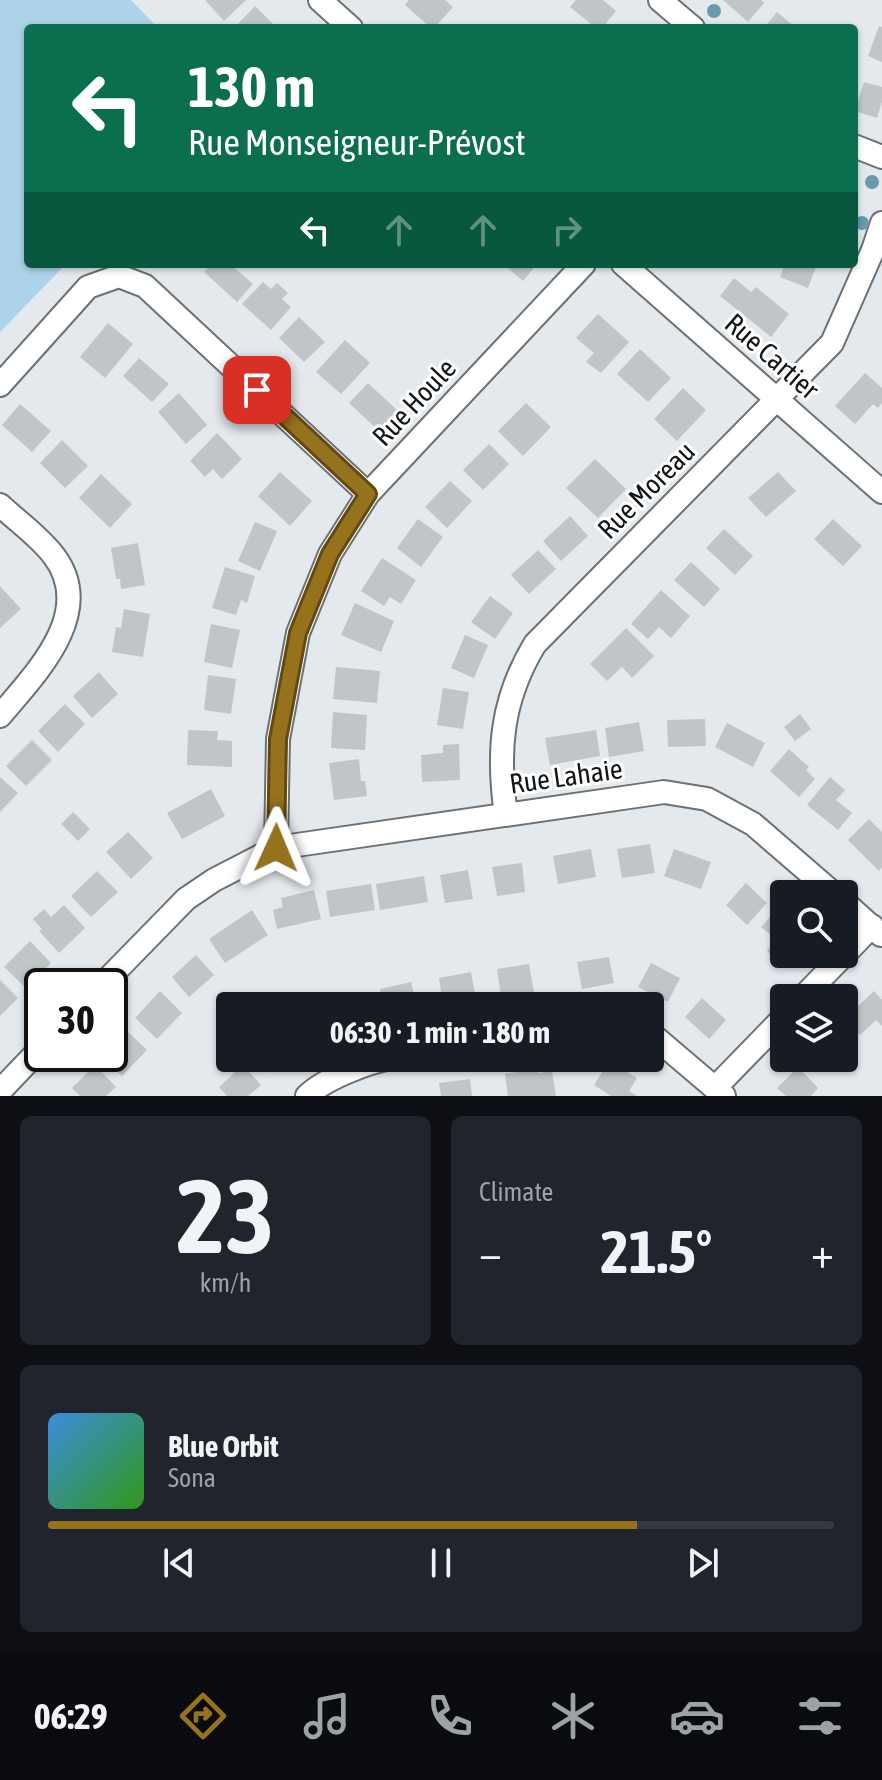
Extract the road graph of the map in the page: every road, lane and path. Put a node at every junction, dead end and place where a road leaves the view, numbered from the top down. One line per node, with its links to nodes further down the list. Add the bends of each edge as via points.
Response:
1 (320, 0): 3 (street)
2 (664, 1): 4 (street)
3 (347, 24)
4 (689, 24)
5 (858, 148): 6 (street)
6 (882, 157)
7 (882, 223): 11 (street, Rue Moreau, via 832,343)
8 (580, 268): 13 (street, Rue Houle)
9 (628, 268): 11 (street, Rue Cartier)
10 (0, 385): 13 (street, via 88,287 119,276 145,286)
11 (777, 400): 12 (street, Rue Cartier); 16 (street, Rue Moreau, via 535,644 518,672 503,734)
12 (882, 492)
13 (368, 494): 17 (street, Rue Houle, via 330,554 298,633 278,739)
14 (0, 505): 15 (street, via 55,556 70,589 66,619 49,658)
15 (0, 716)
16 (506, 815): 17 (street, Rue Lahaie); 18 (street, Rue Lahaie, via 664,792 707,799 753,824)
17 (276, 848): 21 (street, via 186,899)
18 (818, 880)
19 (858, 914): 20 (street)
20 (877, 931): 22 (street)
21 (119, 968)
22 (818, 984)
23 (770, 1033): 28 (street)
24 (664, 1045): 28 (street)
25 (24, 1066): 27 (street)
26 (351, 1072): 29 (street)
27 (0, 1091)
28 (719, 1092)
29 (307, 1096)

